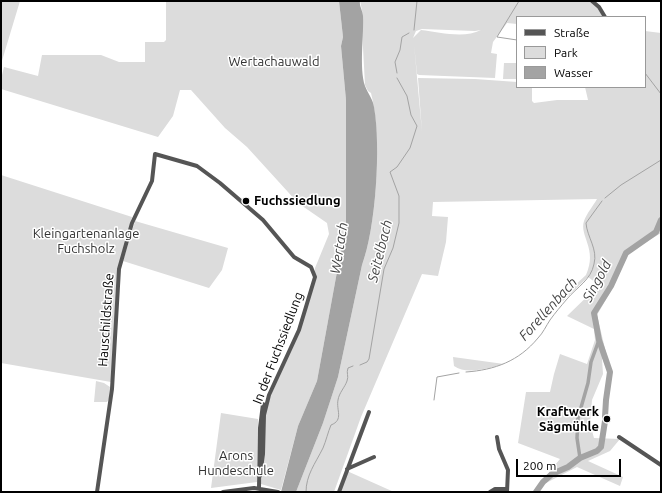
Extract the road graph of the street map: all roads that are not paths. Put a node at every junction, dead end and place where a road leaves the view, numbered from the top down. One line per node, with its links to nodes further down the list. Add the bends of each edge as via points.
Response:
1 (592, 1): 2 (street)
2 (604, 16)
3 (155, 154): 10 (street, In der Fuchssiedlung, via 198,166 249,206 294,257 311,267 314,275 298,330 269,395 264,415); 12 (street, Hauschildstraße, via 152,181 132,223 119,269 112,388)
4 (369, 412): 9 (street)
5 (497, 437): 11 (street, via 508,470)
6 (619, 437): 8 (street)
7 (374, 457): 9 (street)
8 (661, 464)
9 (347, 469): 15 (street)
10 (259, 488): 13 (street); 14 (street)
11 (507, 491): 16 (street, via 495,489)
12 (97, 492)
13 (223, 492)
14 (276, 492)
15 (339, 492)
16 (490, 492)

